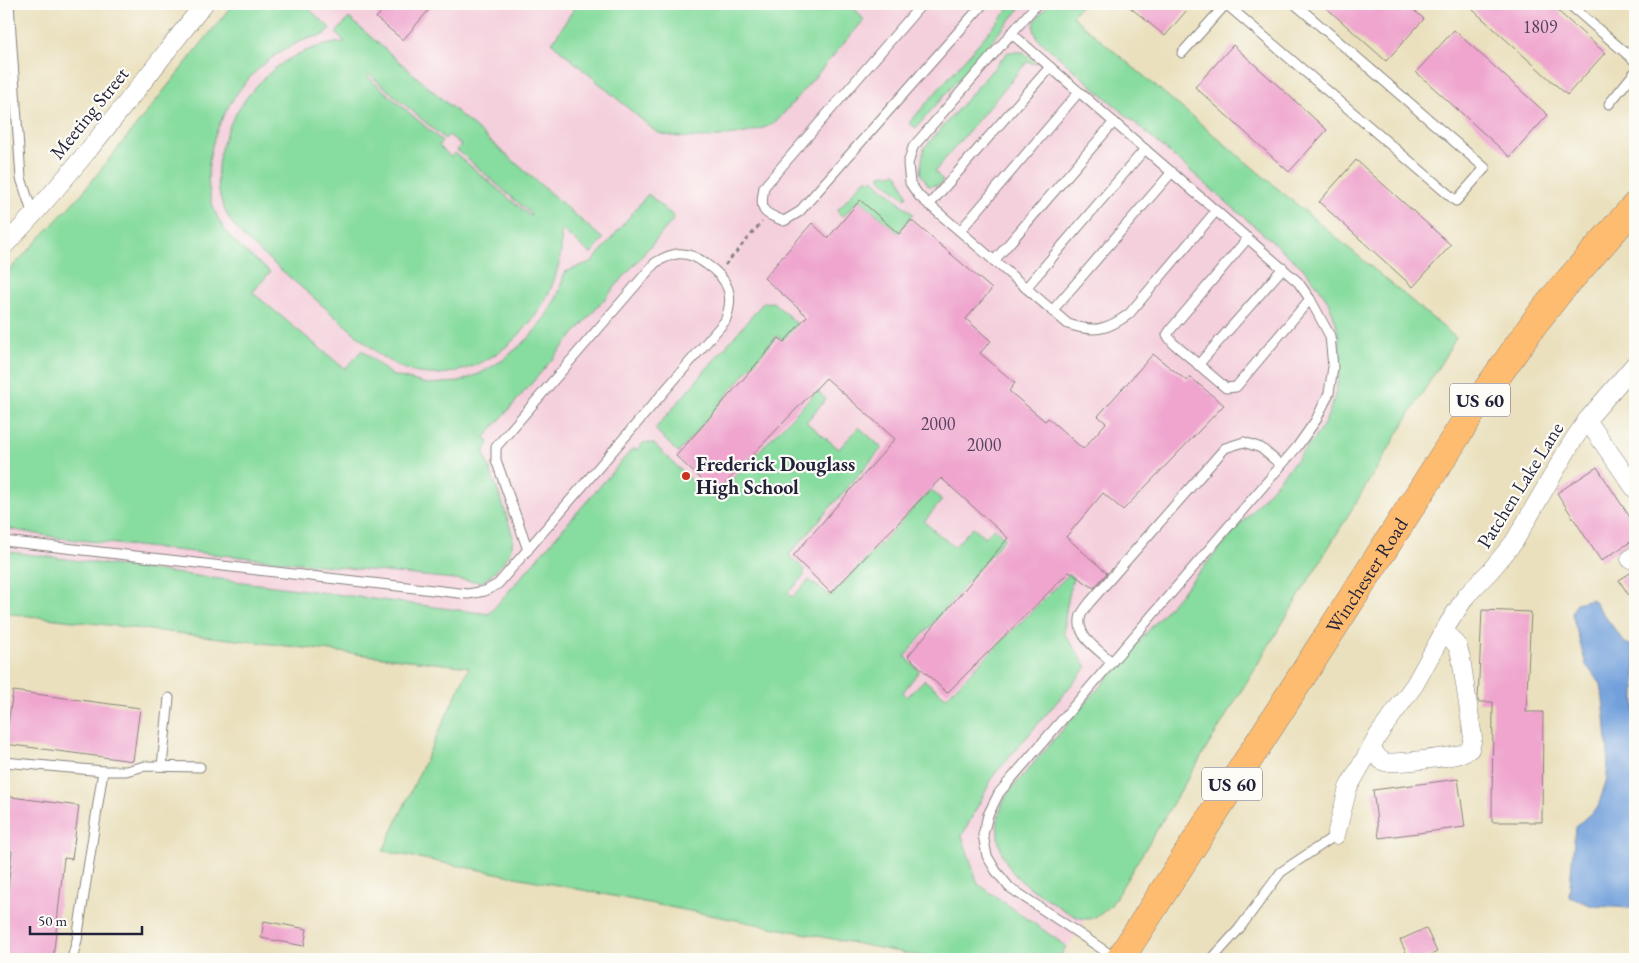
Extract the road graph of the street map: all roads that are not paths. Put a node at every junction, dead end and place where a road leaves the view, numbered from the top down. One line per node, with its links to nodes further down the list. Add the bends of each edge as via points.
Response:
1 (9, 4): 22 (lane, via 22,178)
2 (204, 4): 22 (street, Meeting Street)
3 (922, 4): 4 (lane, via 764,187 761,204 768,215 784,221 799,212)
4 (983, 4)
5 (1037, 4): 9 (lane)
6 (1226, 4): 7 (lane, via 1456,201 1485,168); 10 (lane)
7 (1295, 4)
8 (1569, 4): 11 (lane)
9 (1012, 34): 12 (lane); 19 (lane, via 913,147 908,164 910,183)
10 (1182, 53)
11 (1635, 61)
12 (1050, 67): 14 (lane); 19 (lane)
13 (1635, 72): 15 (lane)
14 (1079, 92): 16 (lane); 23 (lane)
15 (1609, 104)
16 (1114, 122): 17 (lane); 26 (lane)
17 (1145, 149): 18 (lane); 28 (lane)
18 (1172, 172): 21 (lane); 30 (lane)
19 (929, 205): 23 (lane)
20 (1635, 206): 48 (highway, Winchester Road / US 60, via 1558,293 1475,407)
21 (1216, 211): 24 (lane); 30 (lane, via 1129,314 1114,325 1096,330 1081,328 1068,324)
22 (33, 215): 25 (street, Meeting Street)
23 (960, 231): 26 (lane)
24 (1248, 238): 27 (lane); 32 (lane, via 1166,335)
25 (4, 246)
26 (994, 261): 28 (lane)
27 (1283, 268): 29 (lane); 32 (lane)
28 (1026, 288): 30 (lane)
29 (1310, 299): 32 (lane, via 1236,387 1226,388); 34 (lane, via 1330,336 1333,367 1329,392 1316,420)
30 (1052, 311)
31 (1635, 364): 33 (street, Patchen Lake Lane)
32 (1198, 365)
33 (1587, 420): 35 (street); 38 (street, Patchen Lake Lane, via 1514,542 1466,596)
34 (1281, 464): 39 (lane); 39 (lane, via 1261,448 1244,442 1225,448 1090,602 1082,615 1080,627 1086,640)
35 (1635, 489)
36 (4, 541): 37 (lane, via 468,594 485,591 498,584)
37 (528, 550): 37 (lane, via 725,321 730,296 726,282 702,261 686,254 668,256 655,263 496,447 496,460)
38 (1444, 630): 41 (street, Patchen Lake Lane, via 1415,684); 41 (street, via 1458,648 1461,658 1473,738 1470,749 1455,755 1385,762)
39 (1112, 662): 48 (lane, via 999,793 983,835 987,856 1009,887)
40 (169, 698): 43 (lane)
41 (1372, 748): 46 (street, Patchen Lake Lane, via 1348,788)
42 (4, 762): 45 (lane)
43 (162, 766): 44 (lane); 45 (lane)
44 (200, 767)
45 (103, 771): 47 (lane)
46 (1336, 835): 49 (lane, via 1280,872 1239,929)
47 (72, 959)
48 (1118, 959)
49 (1212, 959)

